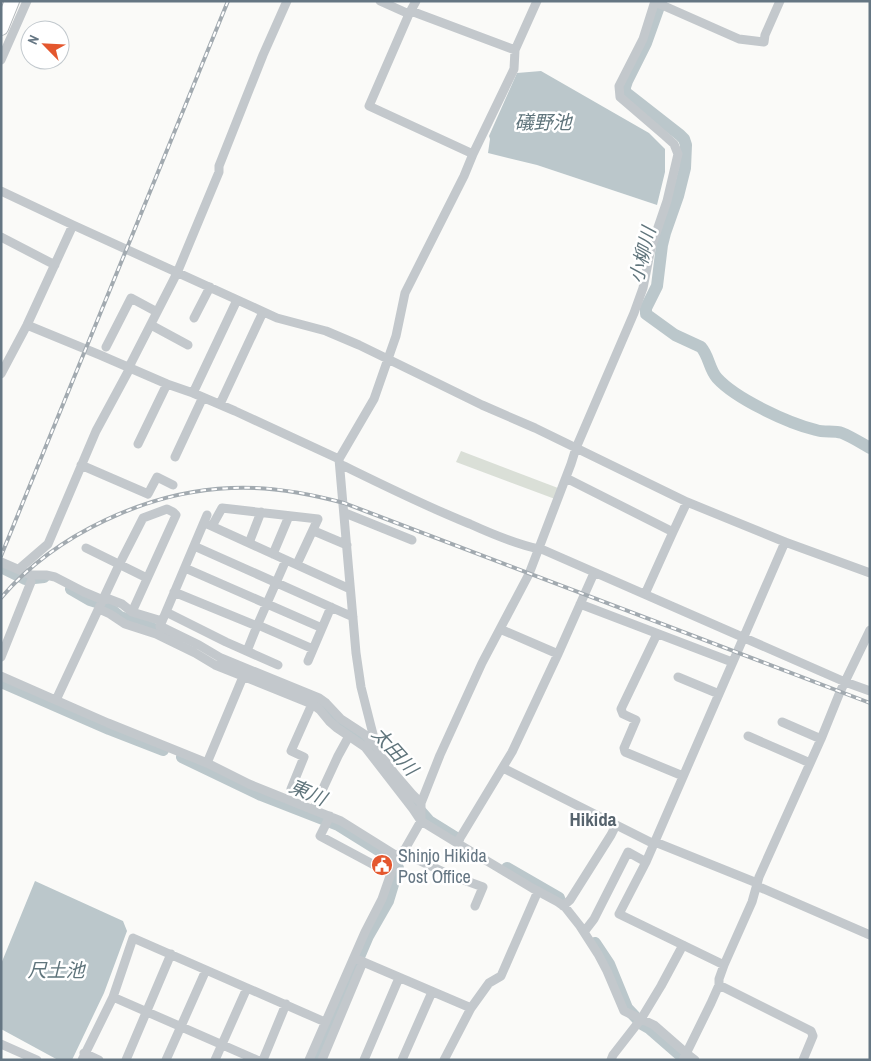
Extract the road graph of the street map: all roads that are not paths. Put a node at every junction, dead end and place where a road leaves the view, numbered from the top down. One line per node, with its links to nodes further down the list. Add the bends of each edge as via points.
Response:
1 (12, 1): 10 (highway)
2 (27, 1): 12 (street)
3 (287, 1): 18 (street)
4 (380, 1): 9 (street)
5 (416, 1): 9 (street)
6 (537, 1): 11 (street)
7 (780, 1): 8 (street, via 764,42 739,39)
8 (655, 2): 36 (street, via 643,39 619,86 620,97 664,134 678,154 640,297)
9 (410, 12): 11 (street); 13 (street, via 369,106)
10 (1, 28)
11 (516, 50): 13 (street, via 514,69)
12 (1, 60)
13 (473, 154): 28 (street, via 405,293)
14 (1, 191): 15 (street)
15 (73, 226): 17 (street); 18 (street)
16 (1, 237): 17 (street)
17 (55, 265): 24 (street)
18 (177, 273): 19 (street); 21 (street)
19 (210, 287): 20 (street); 23 (street)
20 (237, 300): 22 (street); 32 (street)
21 (157, 312): 25 (street); 27 (street, via 132,298)
22 (263, 312): 28 (street, via 326,331); 34 (street)
23 (194, 318)
24 (28, 325): 29 (street); 30 (street)
25 (151, 325): 26 (street); 29 (street)
26 (188, 345)
27 (106, 347)
28 (388, 359): 36 (street); 38 (street, via 374,399)
29 (130, 368): 31 (street); 39 (street, via 96,431)
30 (1, 374)
31 (167, 384): 32 (street); 35 (street)
32 (193, 393): 33 (street)
33 (203, 397): 34 (street); 37 (street)
34 (220, 404): 38 (street)
35 (138, 444)
36 (576, 448): 40 (street); 42 (street)
37 (175, 457)
38 (339, 462): 44 (street); 55 (street, via 434,509 528,547)
39 (82, 465): 41 (street, via 148,494 157,477); 62 (street, via 48,544)
40 (566, 478): 48 (street); 55 (street)
41 (173, 484)
42 (687, 502): 48 (street); 50 (street)
43 (262, 512): 45 (street); 46 (street, via 222,508); 51 (street)
44 (345, 513): 49 (street); 52 (street)
45 (289, 516): 47 (street, via 318,520); 56 (street)
46 (208, 521): 51 (street); 53 (street)
47 (314, 531): 52 (street); 59 (street)
48 (673, 532): 70 (street)
49 (412, 540)
50 (785, 542): 64 (street); 84 (street)
51 (249, 543): 56 (street)
52 (347, 545): 68 (street)
53 (194, 546): 61 (street); 67 (street)
54 (86, 548): 60 (street)
55 (539, 548): 63 (street); 81 (street)
56 (273, 554): 57 (street)
57 (286, 560): 59 (street); 67 (street)
58 (1, 562): 62 (street)
59 (297, 564): 68 (street)
60 (119, 565): 65 (street); 65 (street, via 143,518 167,509 176,515); 71 (street)
61 (184, 568): 69 (street); 72 (street)
62 (19, 569): 71 (street, via 31,575 55,577)
63 (594, 573): 70 (street); 73 (street)
64 (870, 573)
65 (147, 578): 76 (street)
66 (31, 582): 88 (street)
67 (277, 582): 72 (street); 74 (street)
68 (350, 589): 78 (street)
69 (174, 592): 77 (street); 79 (street)
70 (645, 594): 84 (street)
71 (103, 600): 75 (street); 76 (street, via 122,604)
72 (267, 604): 79 (street); 80 (street)
73 (580, 604): 83 (street); 87 (street)
74 (331, 607): 78 (street); 80 (street)
75 (99, 609): 92 (street, via 216,665); 98 (street)
76 (132, 612): 77 (street)
77 (164, 616): 86 (street); 92 (street, via 160,626)
78 (353, 617): 104 (street, via 361,687)
79 (258, 626): 85 (street); 86 (street)
80 (322, 628): 85 (street)
81 (500, 629): 87 (street); 110 (street, via 440,755)
82 (870, 630): 95 (street)
83 (657, 634): 90 (street); 108 (street, via 621,709 623,714 636,720 624,748 625,752)
84 (744, 638): 90 (street); 95 (street)
85 (313, 649): 89 (street)
86 (247, 651): 91 (street)
87 (558, 654): 107 (street)
88 (1, 657)
89 (308, 661)
90 (732, 662): 97 (street)
91 (278, 665)
92 (245, 673): 99 (street); 104 (street, via 319,698); 105 (street)
93 (1, 676): 98 (street)
94 (678, 677): 97 (street)
95 (845, 682): 96 (street); 103 (street)
96 (870, 691)
97 (719, 694): 108 (street)
98 (56, 700): 105 (street)
99 (312, 704): 101 (street); 109 (street, via 291,751 304,757)
100 (782, 722): 103 (street)
101 (349, 736): 111 (street); 113 (street, via 372,756)
102 (748, 736): 106 (street)
103 (821, 739): 106 (street)
104 (376, 746): 110 (street, via 394,773)
105 (207, 763): 111 (street)
106 (810, 763): 120 (street)
107 (503, 768): 114 (street); 115 (street)
108 (683, 776): 116 (street)
109 (291, 789)
110 (421, 803): 113 (street)
111 (313, 810): 112 (street)
112 (328, 821): 117 (street, via 341,821); 119 (street, via 320,836)
113 (420, 821): 115 (street); 117 (street)
114 (616, 825): 116 (street); 123 (street, via 570,900)
115 (456, 843): 121 (street)
116 (654, 843): 118 (street); 120 (street)
117 (399, 854): 119 (street); 122 (street, via 483,888)
118 (646, 862): 124 (street, via 628,852); 126 (street, via 620,914)
119 (392, 871): 128 (street)
120 (757, 885): 125 (street); 129 (street)
121 (538, 891): 123 (street); 137 (street, via 501,976 489,983)
122 (475, 906)
123 (563, 906): 124 (street)
124 (584, 932): 139 (street, via 608,971 624,1011)
125 (869, 932)
126 (682, 945): 129 (street); 139 (street)
127 (171, 954): 130 (street); 135 (street, via 133,938); 138 (street)
128 (359, 960): 131 (street); 140 (street); 154 (street)
129 (724, 965): 132 (street)
130 (206, 970): 133 (street); 141 (street)
131 (399, 978): 134 (street); 155 (street)
132 (719, 984): 145 (street); 160 (street, via 811,1031 813,1036)
133 (247, 988): 136 (street); 143 (street)
134 (432, 992): 137 (street); 156 (street)
135 (113, 997): 138 (street); 144 (street)
136 (286, 1004): 140 (street); 153 (street)
137 (471, 1008): 157 (street)
138 (147, 1012): 141 (street); 149 (street)
139 (641, 1019): 145 (street, via 654,1025); 158 (street)
140 (326, 1022): 146 (street)
141 (181, 1026): 143 (street); 150 (street)
142 (1, 1044): 147 (street)
143 (222, 1044): 151 (street); 152 (street)
144 (83, 1056): 148 (street)
145 (684, 1056): 159 (street)
146 (312, 1059)
147 (37, 1060)
148 (99, 1060)
149 (126, 1060)
150 (166, 1060)
151 (215, 1060)
152 (257, 1060)
153 (262, 1060)
154 (322, 1060)
155 (364, 1060)
156 (402, 1060)
157 (444, 1060)
158 (611, 1060)
159 (695, 1060)
160 (803, 1060)

